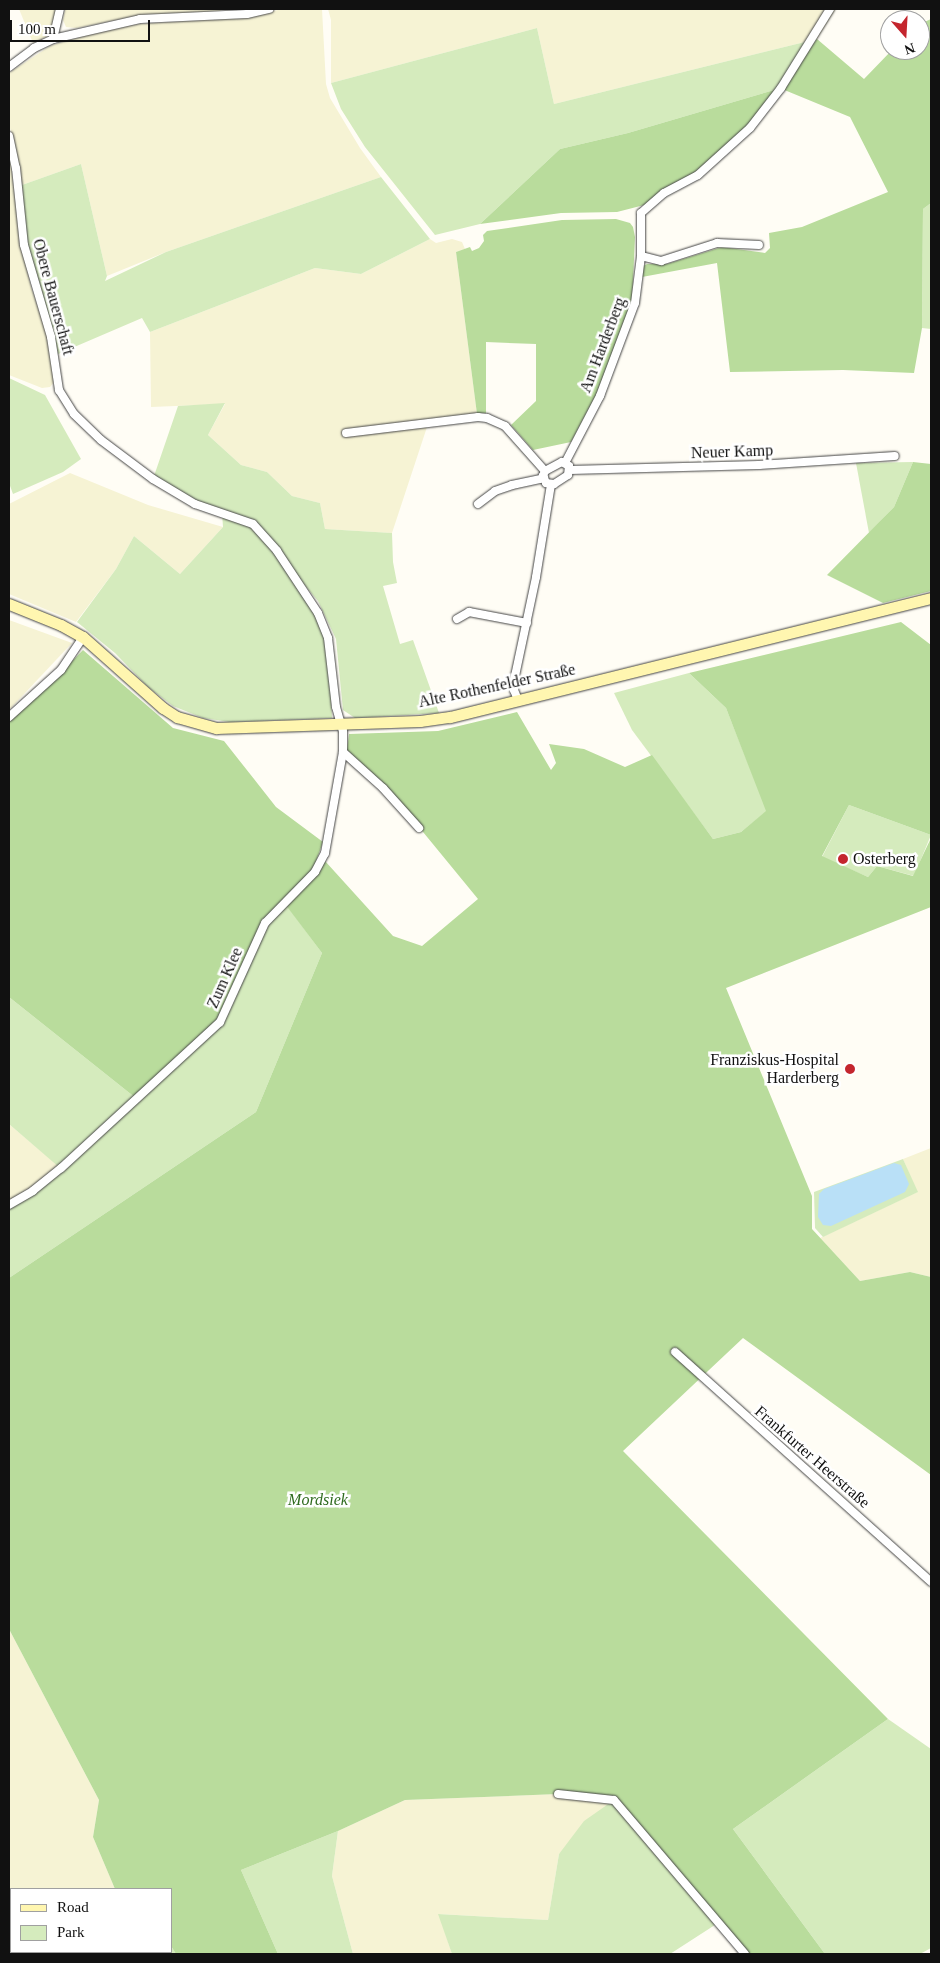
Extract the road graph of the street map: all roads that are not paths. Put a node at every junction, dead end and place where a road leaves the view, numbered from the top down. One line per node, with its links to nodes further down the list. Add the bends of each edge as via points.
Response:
1 (60, 9): 4 (street)
2 (269, 9): 4 (street, via 248,14 140,19)
3 (830, 9): 8 (street, Am Harderberg, via 781,88 750,128 698,175 664,193 641,213)
4 (53, 39): 5 (street, via 34,48)
5 (9, 67)
6 (9, 136): 23 (street, Obere Bauerschaft, via 16,168 24,244 51,337 59,390 74,414 101,440 153,479 195,504 253,524 277,551 318,613 328,638)
7 (759, 245): 8 (street, via 717,243 661,261)
8 (640, 256): 11 (street, Am Harderberg, via 636,303 600,396)
9 (346, 433): 13 (street, via 487,418 505,426)
10 (895, 456): 12 (street, Neuer Kamp, via 768,465)
11 (565, 462): 12 (street); 13 (street, via 558,463)
12 (570, 470): 14 (street, via 567,477)
13 (544, 475): 14 (street); 15 (street, via 495,491)
14 (551, 484): 19 (street)
15 (478, 504)
16 (931, 598): 21 (street, Alte Rothenfelder Straße)
17 (9, 604): 20 (street, Alte Rothenfelder Straße)
18 (457, 619): 19 (street, via 469,612)
19 (527, 623): 21 (street, via 515,676 514,690)
20 (83, 636): 22 (street, via 61,670); 23 (street, Alte Rothenfelder Straße, via 163,708 195,724 216,728)
21 (518, 700): 23 (street, Alte Rothenfelder Straße, via 450,717)
22 (9, 717)
23 (341, 724): 24 (street, Zum Klee)
24 (342, 752): 25 (street, via 383,788); 26 (street, Zum Klee, via 325,853 315,872 265,923 220,1022 60,1168 33,1191)
25 (419, 828)
26 (9, 1205)
27 (675, 1352): 28 (street, Frankfurter Heerstraße)
28 (931, 1582)
29 (558, 1794): 30 (street, via 614,1800)
30 (745, 1954)

